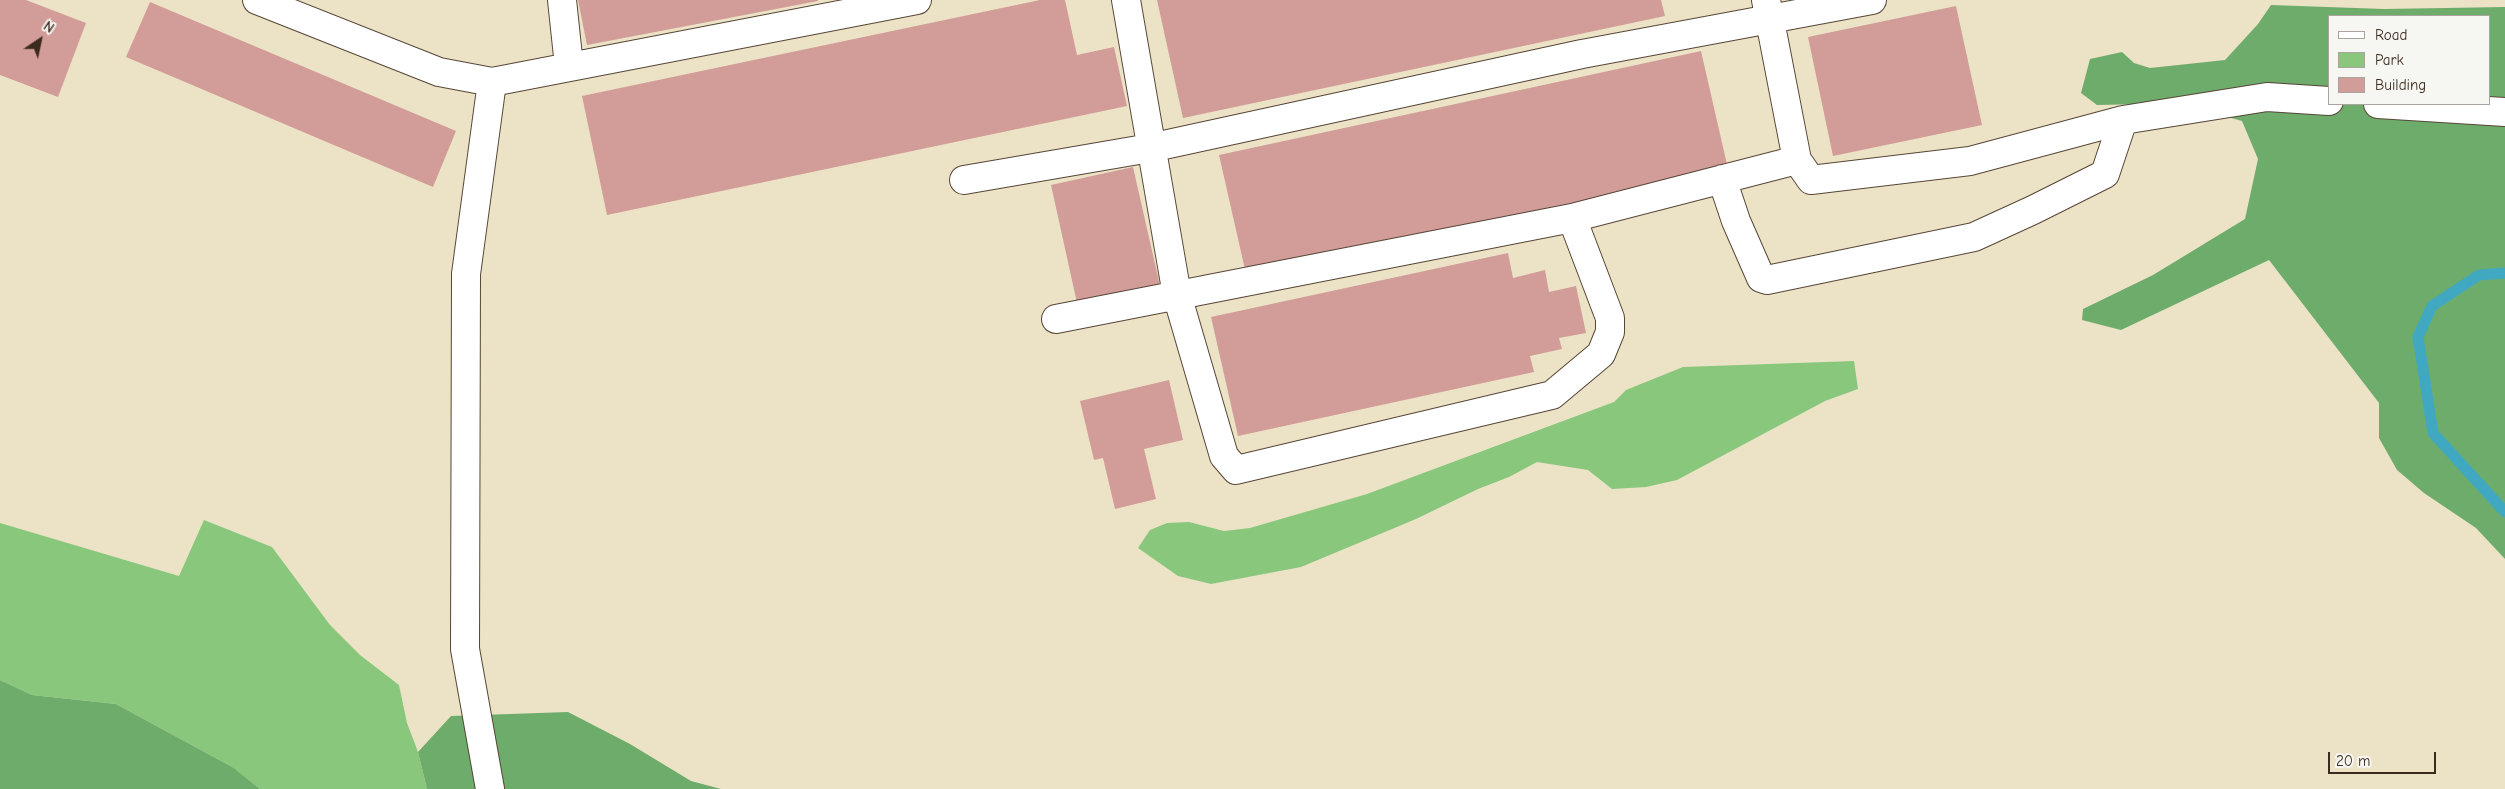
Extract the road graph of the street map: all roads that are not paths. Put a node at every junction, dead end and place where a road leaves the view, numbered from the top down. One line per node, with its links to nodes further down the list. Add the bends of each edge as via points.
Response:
1 (257, 0): 8 (street, via 439,72)
2 (562, 0): 7 (street)
3 (917, 0): 7 (street)
4 (1126, 0): 13 (street)
5 (1872, 0): 6 (street)
6 (1768, 10): 13 (street); 14 (street)
7 (569, 66): 8 (street)
8 (492, 82): 20 (street, via 466,274 464,649)
9 (2328, 100): 12 (street, via 2267,96)
10 (2394, 105): 11 (street)
11 (2505, 112)
12 (2123, 120): 14 (street, via 1961,162 1811,180); 15 (street, via 2105,174 1974,237 1766,280 1762,278 1736,221)
13 (1150, 148): 16 (street); 18 (street)
14 (1797, 160): 15 (street)
15 (1722, 179): 17 (street)
16 (964, 180)
17 (1572, 218): 18 (street); 18 (street, via 1610,318 1610,332 1601,354 1552,395 1236,470 1224,456)
18 (1177, 296): 19 (street)
19 (1056, 319)
20 (490, 789)

